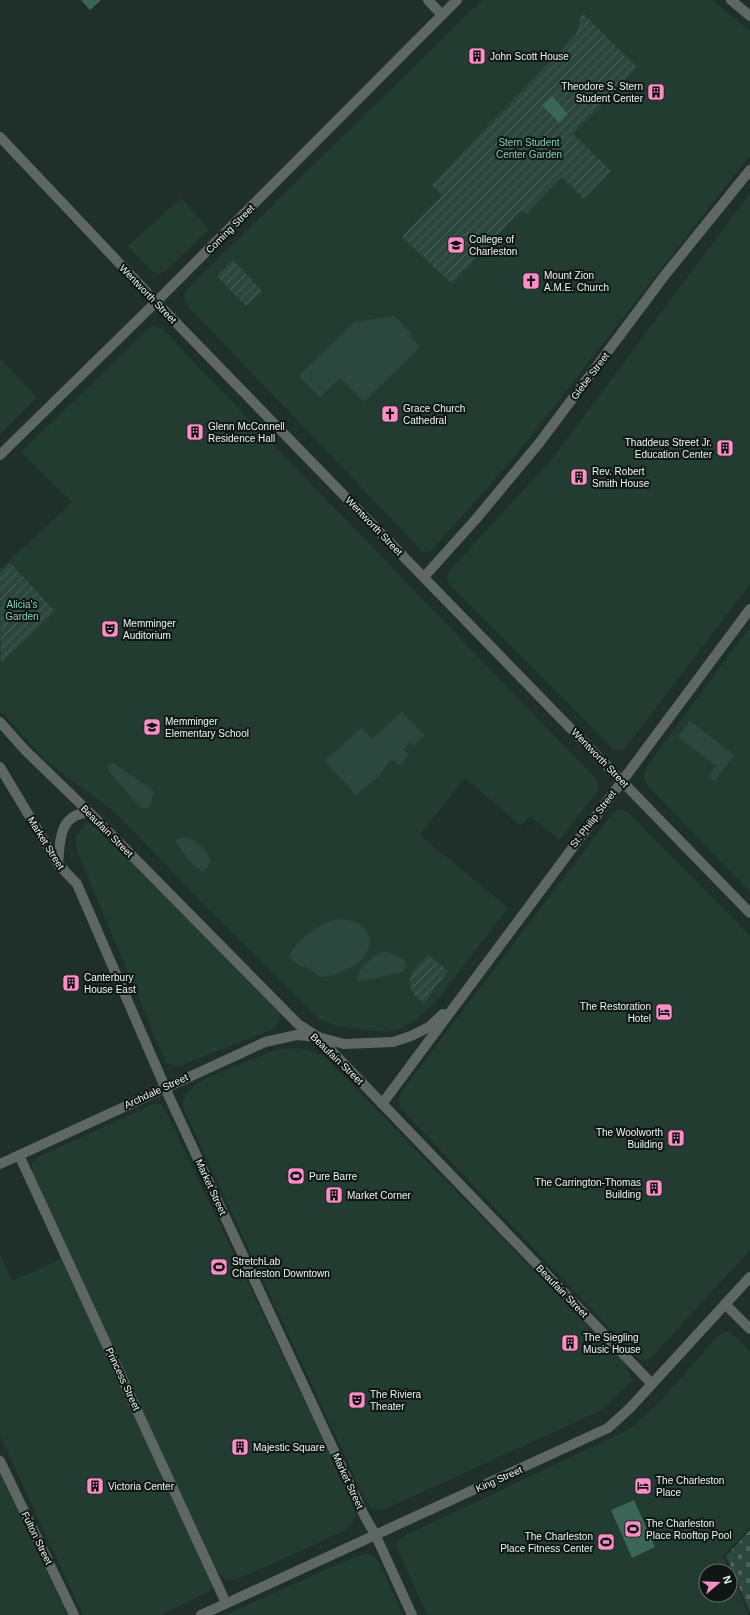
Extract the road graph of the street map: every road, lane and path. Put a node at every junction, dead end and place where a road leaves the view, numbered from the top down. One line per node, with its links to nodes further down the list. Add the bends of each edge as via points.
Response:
1 (428, 0): 4 (street)
2 (457, 0): 4 (street, Coming Street)
3 (731, 0): 5 (street)
4 (442, 15): 8 (street, Coming Street)
5 (750, 16)
6 (0, 137): 8 (street, Wentworth Street)
7 (750, 170): 10 (street, Glebe Street, via 665,275 540,442)
8 (156, 302): 9 (street, Coming Street); 10 (street, Wentworth Street)
9 (0, 455)
10 (424, 577): 14 (street, Wentworth Street)
11 (750, 609): 14 (street, St. Philip Street)
12 (0, 722): 15 (street, Beaufain Street)
13 (0, 767): 16 (street, Market Street)
14 (622, 780): 17 (street, Wentworth Street); 18 (street, St. Philip Street)
15 (89, 812): 16 (street, via 75,815 64,826); 19 (street, Beaufain Street, via 298,1024)
16 (58, 864): 20 (street, Market Street, via 77,884)
17 (750, 913)
18 (465, 992): 19 (street, St. Philip Street, via 429,1028 399,1040 344,1044); 21 (street, St. Philip Street)
19 (318, 1037): 20 (street, Archdale Street, via 297,1036 266,1042); 21 (street, Beaufain Street)
20 (164, 1087): 22 (street, Archdale Street); 29 (street, Market Street)
21 (382, 1104): 27 (street, Beaufain Street)
22 (19, 1155): 23 (street, Archdale Street); 30 (street, Princess Street)
23 (0, 1164)
24 (750, 1277): 25 (street, King Street)
25 (725, 1304): 26 (street); 27 (street, King Street)
26 (750, 1329)
27 (652, 1384): 29 (street, King Street, via 623,1415 599,1433)
28 (0, 1461): 31 (street, Fulton Street)
29 (375, 1534): 30 (street, King Street); 33 (street, Market Street)
30 (226, 1603): 32 (street, King Street)
31 (74, 1615)
32 (201, 1615)
33 (412, 1615)

